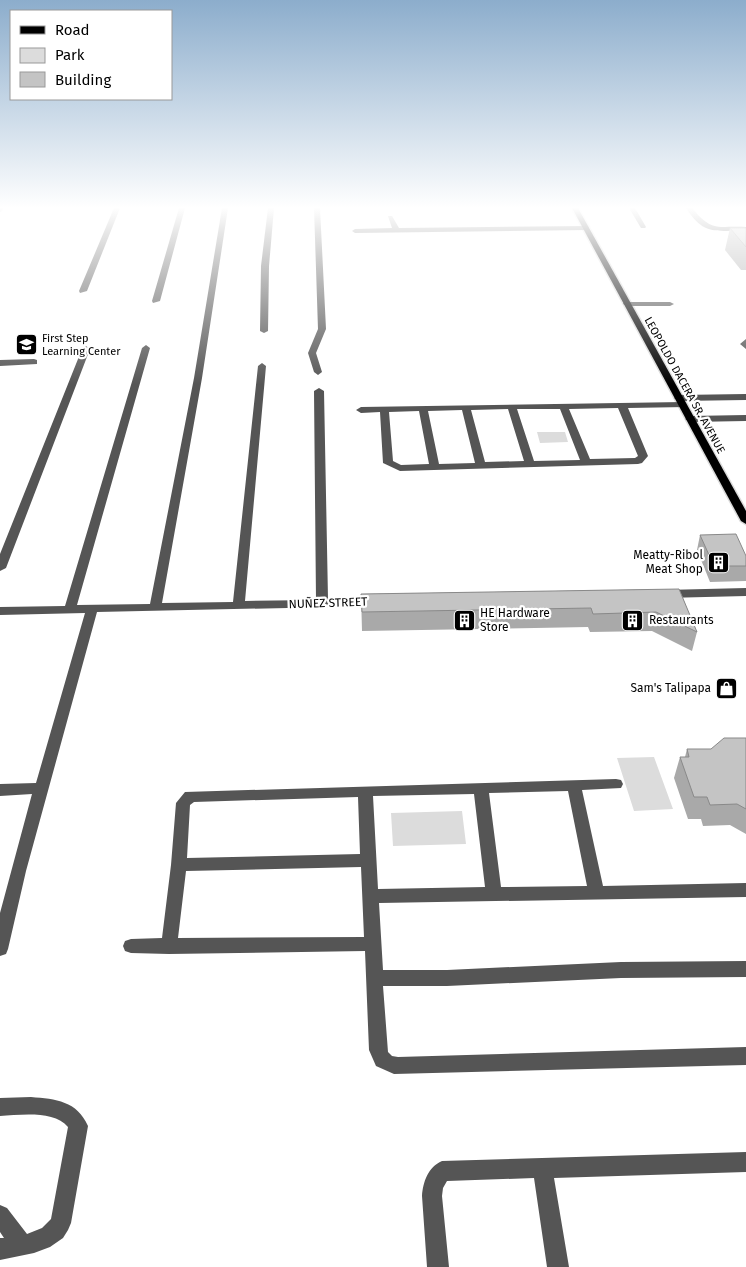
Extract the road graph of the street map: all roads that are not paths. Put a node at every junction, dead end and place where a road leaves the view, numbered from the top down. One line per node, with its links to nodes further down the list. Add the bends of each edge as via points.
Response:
1 (93, 267): 7 (street)
2 (167, 267): 8 (street)
3 (216, 267): 43 (street)
4 (266, 267): 11 (street)
5 (320, 267): 19 (street, via 322,329 312,353)
6 (607, 267): 9 (main road, LEOPOLDO DACERA SR. AVENUE)
7 (83, 291)
8 (156, 301)
9 (627, 304): 10 (street); 22 (main road, LEOPOLDO DACERA SR. AVENUE)
10 (670, 304)
11 (264, 331)
12 (746, 342): 13 (street)
13 (746, 346)
14 (146, 348): 45 (street)
15 (86, 349): 37 (street)
16 (34, 362): 17 (street)
17 (0, 363)
18 (262, 366): 42 (street)
19 (318, 372)
20 (319, 391): 41 (street)
21 (746, 397): 22 (street)
22 (681, 402): 24 (street); 31 (main road, LEOPOLDO DACERA SR. AVENUE)
23 (563, 406): 24 (street); 26 (street); 32 (street)
24 (622, 406): 32 (street, via 643,456 641,460)
25 (466, 407): 26 (street); 27 (street); 34 (street)
26 (512, 407): 33 (street)
27 (423, 408): 28 (street); 35 (street)
28 (384, 409): 29 (street); 35 (street, via 388,463 400,468)
29 (361, 410)
30 (746, 418): 31 (street)
31 (690, 419): 36 (main road, LEOPOLDO DACERA SR. AVENUE)
32 (586, 463): 33 (street)
33 (530, 464): 34 (street)
34 (481, 466): 35 (street)
35 (435, 467)
36 (746, 521)
37 (0, 568)
38 (746, 592): 39 (street)
39 (656, 594)
40 (390, 602): 41 (street, NUÑEZ STREET)
41 (322, 604): 42 (street, NUÑEZ STREET)
42 (239, 606): 43 (street, NUÑEZ STREET)
43 (156, 608): 44 (street, NUÑEZ STREET)
44 (92, 609): 45 (street, NUÑEZ STREET); 50 (street)
45 (70, 610): 46 (street, NUÑEZ STREET)
46 (0, 611)
47 (616, 784): 48 (street)
48 (574, 785): 49 (street); 56 (street)
49 (482, 787): 52 (street); 57 (street)
50 (42, 788): 51 (street); 62 (street)
51 (0, 790)
52 (365, 792): 53 (street); 54 (street, via 190,796 183,803)
53 (369, 860): 54 (street); 58 (street)
54 (179, 865): 61 (street)
55 (746, 890): 56 (street)
56 (596, 892): 57 (street)
57 (494, 894): 58 (street)
58 (371, 896): 59 (street)
59 (373, 944): 61 (street); 64 (street)
60 (131, 946): 61 (street)
61 (169, 947)
62 (0, 949)
63 (746, 969): 64 (street)
64 (375, 978): 65 (street, via 379,1055 385,1064 391,1066)
65 (746, 1056)
66 (0, 1107): 70 (street, via 61,1110 72,1116 78,1126 61,1223 46,1239)
67 (746, 1162): 68 (street)
68 (542, 1168): 72 (street, via 442,1171 433,1185 432,1196); 73 (street)
69 (0, 1215): 70 (street)
70 (22, 1244): 71 (street)
71 (0, 1249)
72 (438, 1267)
73 (558, 1267)

